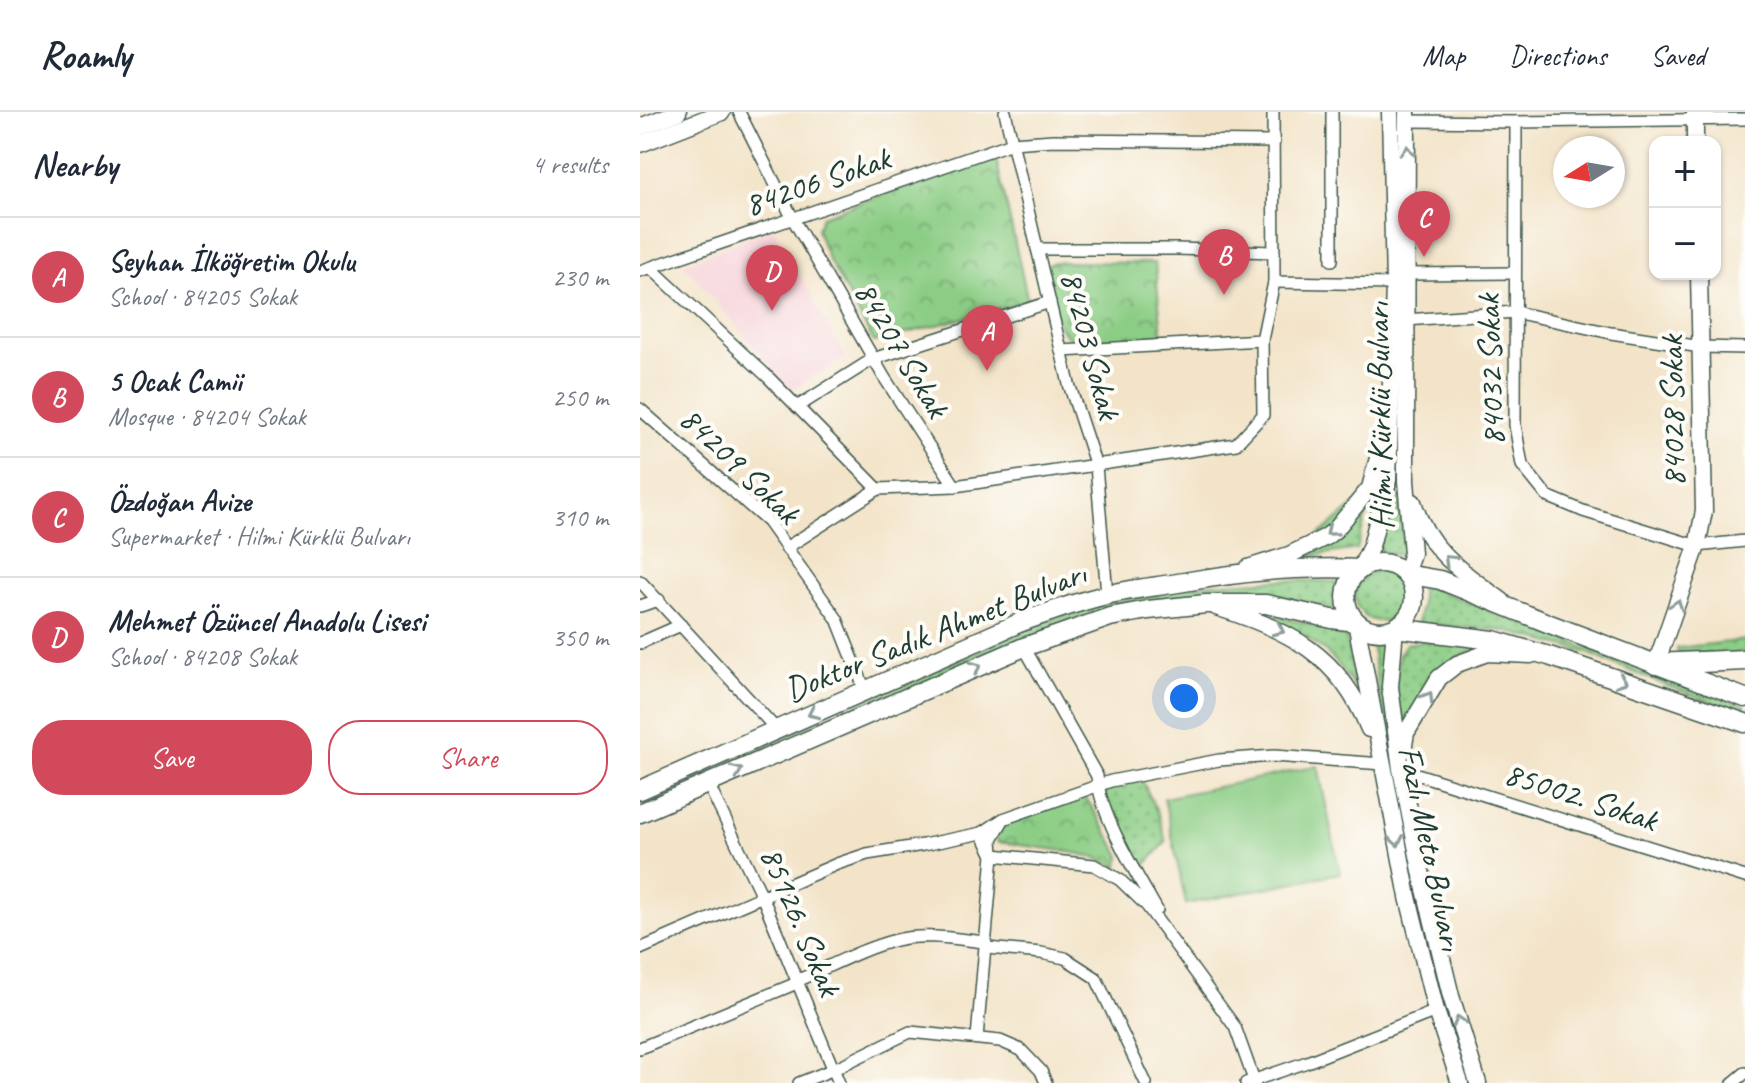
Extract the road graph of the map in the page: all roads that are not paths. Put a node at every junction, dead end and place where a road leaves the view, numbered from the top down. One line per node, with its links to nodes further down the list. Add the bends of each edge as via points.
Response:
1 (678, 112): 12 (main road)
2 (722, 112): 15 (main road)
3 (739, 112): 16 (street, 84207 Sokak)
4 (1005, 112): 14 (street, 84203 Sokak)
5 (1273, 112): 13 (street)
6 (1332, 112): 19 (street)
7 (1390, 112): 22 (main road, Hilmi Kürklü Bulvarı)
8 (1407, 116): 11 (street); 22 (main road, Hilmi Kürklü Bulvarı, one-way to 8)
9 (1695, 116): 10 (street); 11 (street)
10 (1745, 119)
11 (1516, 122): 21 (street, 84032 Sokak)
12 (640, 127)
13 (1274, 142): 14 (street, 84206 Sokak); 18 (street)
14 (1012, 143): 16 (street, 84206 Sokak); 17 (street, 84203 Sokak)
15 (640, 144)
16 (793, 219): 20 (street, 84206 Sokak); 32 (street, 84207 Sokak)
17 (1037, 249): 18 (street); 25 (street, 84203 Sokak)
18 (1274, 252): 24 (street)
19 (1332, 260)
20 (646, 270): 33 (street)
21 (1515, 273): 22 (street); 26 (street, 84032 Sokak)
22 (1400, 279): 24 (street); 27 (main road, Hilmi Kürklü Bulvarı); 35 (main road, Hilmi Kürklü Bulvarı)
23 (1699, 280): 29 (main road, 84028 Sokak)
24 (1274, 282): 28 (street)
25 (1050, 302): 31 (street, 84203 Sokak); 32 (street)
26 (1515, 312): 27 (street); 29 (street); 41 (street, 84032 Sokak, via 1515,425 1522,465 1547,496)
27 (1406, 320): 37 (main road, Hilmi Kürklü Bulvarı)
28 (1262, 340): 31 (street); 36 (street, via 1263,415 1236,444)
29 (1701, 347): 30 (street); 41 (main road, 84028 Sokak, via 1704,511)
30 (1745, 348)
31 (1061, 351): 36 (street, 84203 Sokak)
32 (873, 359): 33 (street); 38 (street, 84207 Sokak)
33 (797, 407): 39 (street)
34 (640, 409): 42 (street, 84209 Sokak, via 768,522)
35 (1389, 414): 43 (main road, Hilmi Kürklü Bulvarı, via 1388,480); 45 (main road, one-way to 45, via 1370,488 1336,529 1289,555)
36 (1096, 466): 38 (street); 47 (street, 84203 Sokak)
37 (1406, 481): 44 (main road, Hilmi Kürklü Bulvarı, via 1412,553); 51 (main road, one-way to 37, via 1453,566 1434,545 1416,514)
38 (955, 486): 39 (street)
39 (878, 489): 42 (street)
40 (1745, 541): 41 (street)
41 (1697, 546): 59 (main road, 84028 Sokak, one-way to 41)
42 (786, 548): 60 (street, 84209 Sokak, via 837,619)
43 (1360, 569): 44 (main road, via 1382,563); 45 (main road, Doktor Sadık Ahmet Bulvarı, via 1274,569); 52 (main road, via 1345,597)
44 (1405, 574): 51 (main road, via 1440,580); 54 (main road, via 1414,600 1405,622)
45 (1202, 578): 47 (main road, Doktor Sadık Ahmet Bulvarı)
46 (640, 581): 48 (street)
47 (1107, 594): 60 (main road, Doktor Sadık Ahmet Bulvarı, via 1019,623)
48 (659, 600): 50 (street); 53 (street)
49 (1206, 604): 52 (main road, Doktor Sadık Ahmet Bulvarı, via 1266,604); 56 (main road, Doktor Sadık Ahmet Bulvarı, via 1110,617); 64 (main road, one-way to 64, via 1252,618 1323,658 1361,710)
50 (640, 606)
51 (1511, 607): 59 (main road)
52 (1356, 622): 54 (main road, via 1372,631); 64 (main road, Fazlı Meto Bulvarı)
53 (681, 625): 55 (street); 63 (street)
54 (1395, 628): 57 (main road, via 1493,640); 65 (main road, Fazlı Meto Bulvarı, via 1390,687)
55 (640, 643)
56 (1024, 647): 66 (main road, Doktor Sadık Ahmet Bulvarı, one-way to 56); 67 (street)
57 (1549, 656): 62 (main road, one-way to 62); 65 (main road, one-way to 57, via 1406,733 1439,678 1457,664 1487,653)
58 (1745, 660): 59 (highway)
59 (1656, 664): 61 (main road)
60 (865, 690): 63 (main road, Doktor Sadık Ahmet Bulvarı, one-way to 63)
61 (1745, 698)
62 (1745, 723)
63 (777, 730): 68 (main road, Doktor Sadık Ahmet Bulvarı)
64 (1383, 764): 67 (street, via 1274,756 1219,760); 79 (main road, Fazlı Meto Bulvarı, one-way to 79)
65 (1401, 769): 73 (street, 85002. Sokak); 90 (main road, Fazlı Meto Bulvarı, one-way to 65, via 1448,984)
66 (708, 784): 69 (main road, Doktor Sadık Ahmet Bulvarı); 74 (street, 85126. Sokak)
67 (1098, 785): 70 (street); 76 (street, via 1124,850)
68 (640, 790)
69 (640, 813)
70 (1003, 819): 71 (street); 72 (street, via 992,839)
71 (982, 833): 72 (street); 74 (street, via 867,854)
72 (993, 855): 75 (street); 76 (street, via 1094,865 1138,897)
73 (1745, 877)
74 (762, 896): 77 (street); 78 (street, 85126. Sokak)
75 (984, 942): 78 (street, via 898,939); 80 (street); 88 (street, via 988,948 1065,958 1096,978)
76 (1174, 942): 84 (street, via 1235,1027)
77 (640, 949)
78 (797, 983): 81 (street); 82 (street, 85126. Sokak)
79 (1436, 1011): 84 (street); 89 (main road, Fazlı Meto Bulvarı)
80 (977, 1038): 82 (street, via 910,1032); 87 (street, via 1021,1050)
81 (640, 1048)
82 (834, 1069): 85 (street); 86 (street, 85126. Sokak)
83 (1745, 1073): 91 (street)
84 (1252, 1082)
85 (799, 1083)
86 (839, 1083)
87 (1046, 1083)
88 (1146, 1083)
89 (1460, 1083)
90 (1478, 1083)
91 (1733, 1083)

